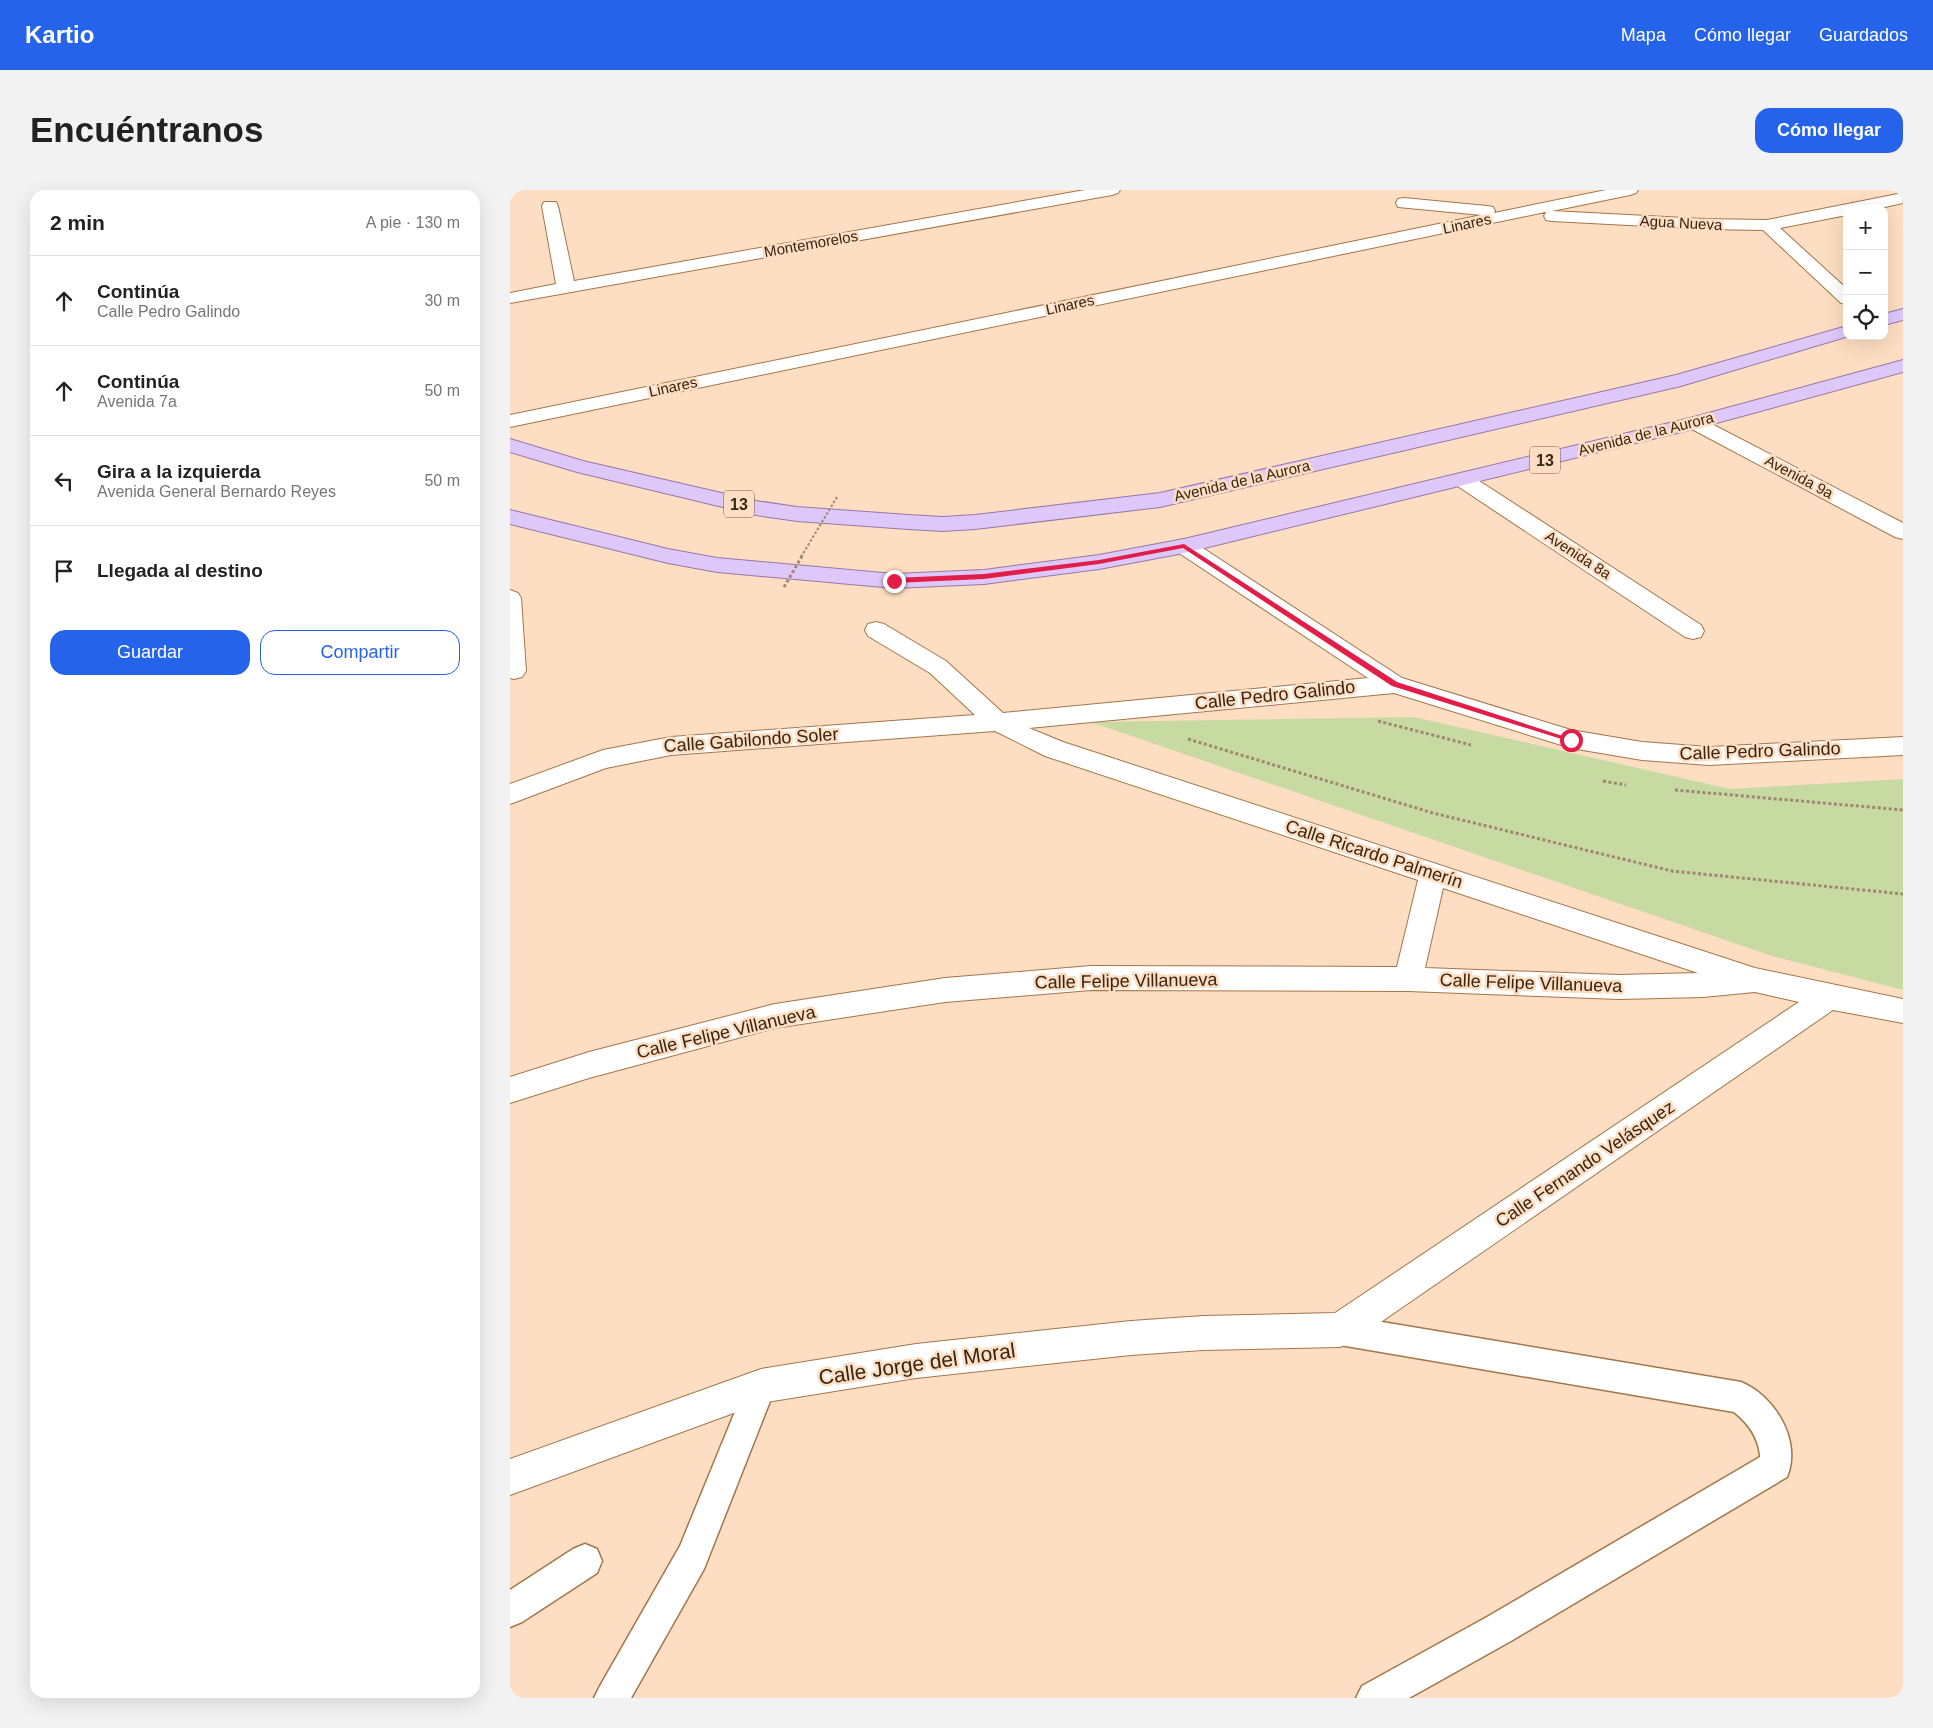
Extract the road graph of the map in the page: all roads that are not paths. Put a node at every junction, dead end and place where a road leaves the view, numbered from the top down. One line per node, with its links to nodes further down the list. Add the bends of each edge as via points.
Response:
1 (1112, 190): 10 (street, Montemorelos)
2 (1630, 190): 8 (street, Linares)
3 (1903, 198): 5 (street)
4 (1404, 203): 8 (street)
5 (1871, 205)
6 (550, 206): 10 (street)
7 (1843, 211): 9 (street, Agua Nueva)
8 (1514, 214): 9 (street, Agua Nueva); 17 (street, Linares)
9 (1767, 225): 11 (street)
10 (566, 288): 12 (street, Montemorelos)
11 (1843, 295)
12 (510, 298)
13 (1903, 314): 14 (main road)
14 (1888, 319)
15 (1843, 332): 19 (main road, Avenida de la Aurora / 13, via 1672,382 1160,500 943,524 797,514 712,499 577,466)
16 (1903, 366): 18 (main road, Avenida de la Aurora / 13)
17 (510, 420)
18 (1694, 423): 20 (main road, Avenida de la Aurora / 13); 22 (street, Avenida 9a)
19 (510, 445)
20 (1463, 480): 23 (main road, Avenida de la Aurora / 13); 26 (street, Avenida 8a)
21 (510, 517): 23 (main road, 13, via 717,565 894,581 984,577 1099,562)
22 (1903, 532)
23 (1184, 546): 28 (street)
24 (510, 598): 27 (street)
25 (876, 630): 29 (street, Calle Ricardo Palmerín, via 938,667)
26 (1694, 631)
27 (514, 671)
28 (1394, 684): 29 (street, Calle Pedro Galindo); 30 (street, Calle Pedro Galindo, via 1571,740 1642,751 1709,756)
29 (998, 722): 31 (street, Calle Gabilondo Soler, via 664,747 603,759); 32 (street, Calle Ricardo Palmerín, via 1054,749)
30 (1903, 746)
31 (510, 794)
32 (1433, 873): 33 (street); 34 (street, Calle Ricardo Palmerín)
33 (1408, 979): 34 (street, Calle Felipe Villanueva, via 1619,987); 37 (street, Calle Felipe Villanueva, via 1091,978 945,990 775,1016 589,1065)
34 (1755, 980): 35 (street, Calle Ricardo Palmerín)
35 (1829, 998): 36 (street, Calle Ricardo Palmerín); 38 (street, Calle Fernando Velásquez)
36 (1903, 1011)
37 (510, 1090)
38 (1340, 1330): 39 (street, Calle Jorge del Moral, via 1131,1338 916,1361); 44 (lane, via 1741,1398 1762,1417 1777,1452 1776,1466)
39 (761, 1386): 40 (street, Calle Jorge del Moral); 43 (lane, via 692,1557)
40 (510, 1477)
41 (585, 1561): 42 (lane)
42 (510, 1610)
43 (612, 1698)
44 (1374, 1698)

